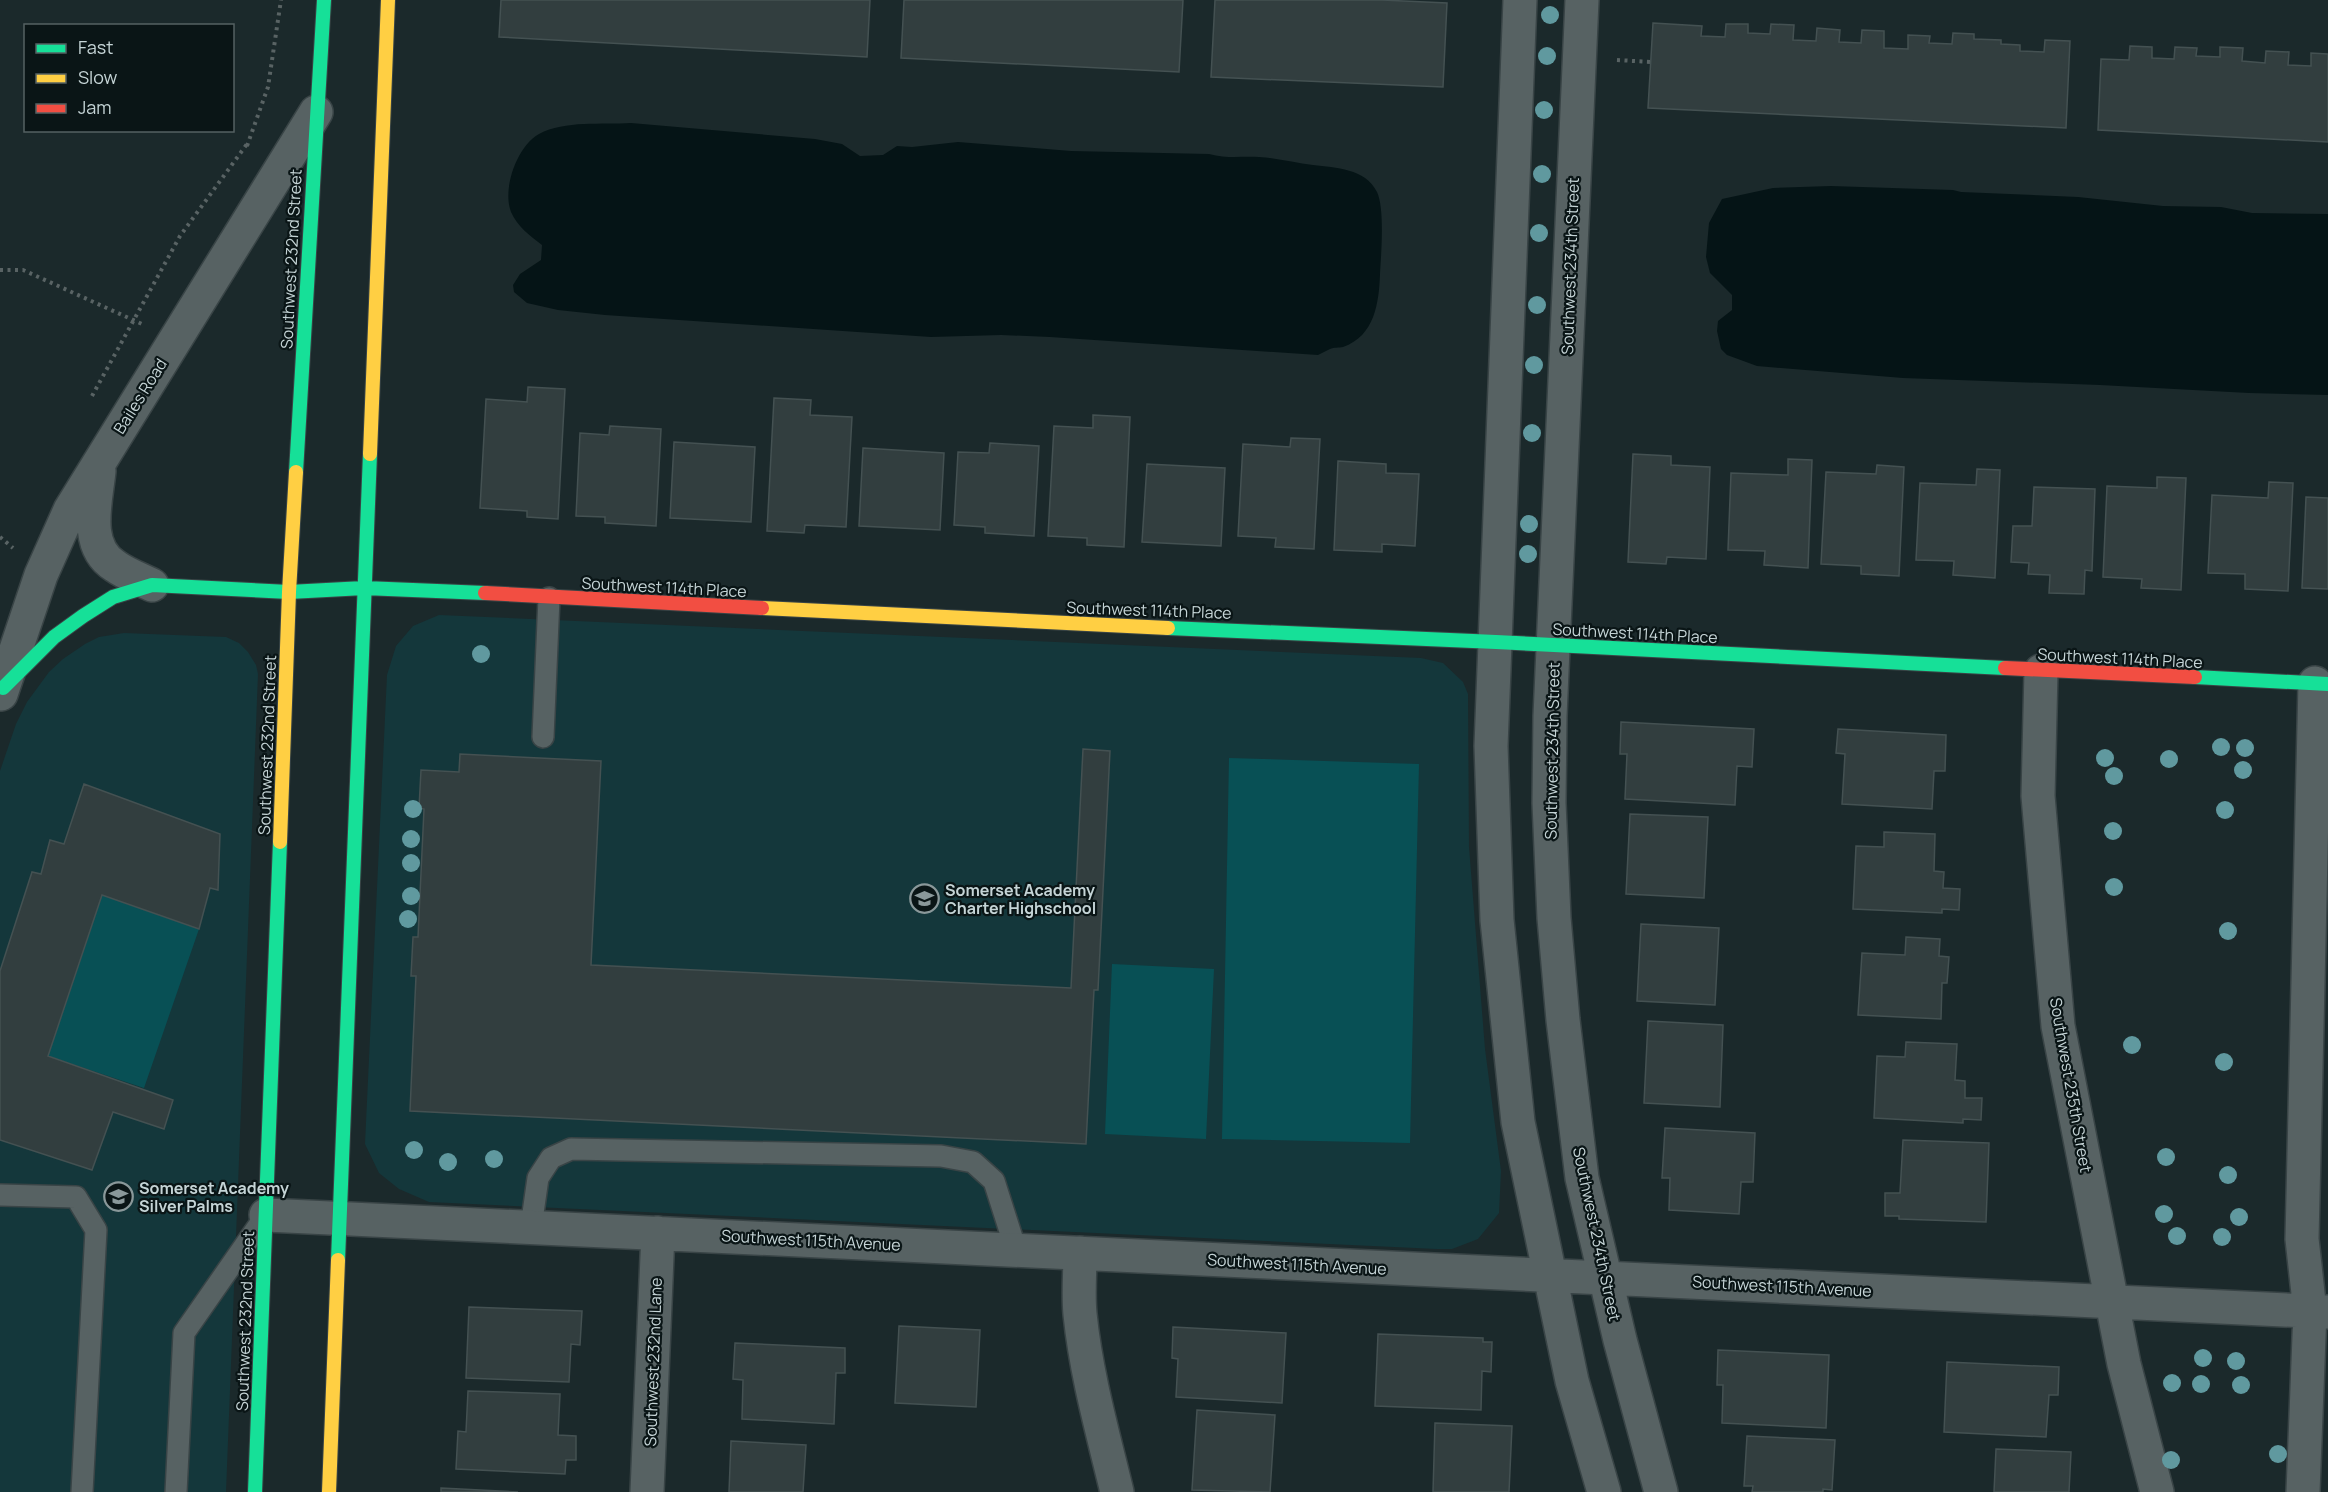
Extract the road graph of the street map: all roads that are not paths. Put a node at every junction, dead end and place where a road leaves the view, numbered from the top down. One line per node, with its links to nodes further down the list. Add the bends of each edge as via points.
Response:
1 (324, 0): 5 (street, Southwest 232nd Street)
2 (388, 0): 8 (street)
3 (1520, 0): 11 (street)
4 (1582, 0): 12 (street, Southwest 234th Street)
5 (316, 112): 6 (street, Bailes Road); 9 (street, Southwest 232nd Street)
6 (100, 460): 7 (street, via 93,524 96,540 113,566); 15 (street, Bailes Road, via 70,510 41,575)
7 (152, 585): 9 (street, Southwest 114th Place); 15 (street, Southwest 114th Place, via 113,597 83,616 54,637)
8 (364, 588): 9 (street, Southwest 114th Place); 10 (street, Southwest 114th Place); 19 (street)
9 (289, 592): 18 (street, Southwest 232nd Street)
10 (549, 598): 11 (street, Southwest 114th Place); 16 (lane)
11 (1496, 642): 12 (street, Southwest 114th Place); 24 (street, via 1491,746 1497,920 1518,1122)
12 (1553, 645): 13 (street, Southwest 114th Place); 25 (street, Southwest 234th Street, via 1549,803 1554,918 1582,1178)
13 (2041, 671): 14 (street, Southwest 114th Place); 26 (street, Southwest 235th Street, via 2038,796 2058,1026)
14 (2321, 684): 27 (street, via 2302,1239)
15 (2, 692)
16 (543, 737)
17 (0, 1195): 28 (lane, via 76,1197 96,1230)
18 (266, 1215): 19 (street, Southwest 115th Avenue); 29 (lane, via 184,1333); 30 (street, Southwest 232nd Street)
19 (340, 1218): 20 (street, Southwest 115th Avenue); 31 (street)
20 (531, 1227): 21 (street, Southwest 115th Avenue); 22 (lane, via 537,1178 551,1158 571,1149 941,1156 973,1162 994,1181)
21 (658, 1233): 22 (street, Southwest 115th Avenue); 32 (street, Southwest 232nd Lane)
22 (1016, 1250): 23 (street, Southwest 115th Avenue)
23 (1080, 1253): 24 (street, Southwest 115th Avenue); 33 (street, via 1083,1332)
24 (1550, 1275): 25 (street, Southwest 115th Avenue); 34 (street, via 1572,1381)
25 (1607, 1278): 26 (street, Southwest 115th Avenue); 35 (street, Southwest 234th Street)
26 (2113, 1302): 27 (street, Southwest 115th Avenue); 36 (street, Southwest 235th Street, via 2124,1364)
27 (2319, 1312): 37 (street)
28 (81, 1492)
29 (176, 1492)
30 (255, 1492)
31 (329, 1492)
32 (647, 1492)
33 (1117, 1492)
34 (1604, 1492)
35 (1661, 1492)
36 (2157, 1492)
37 (2304, 1492)

